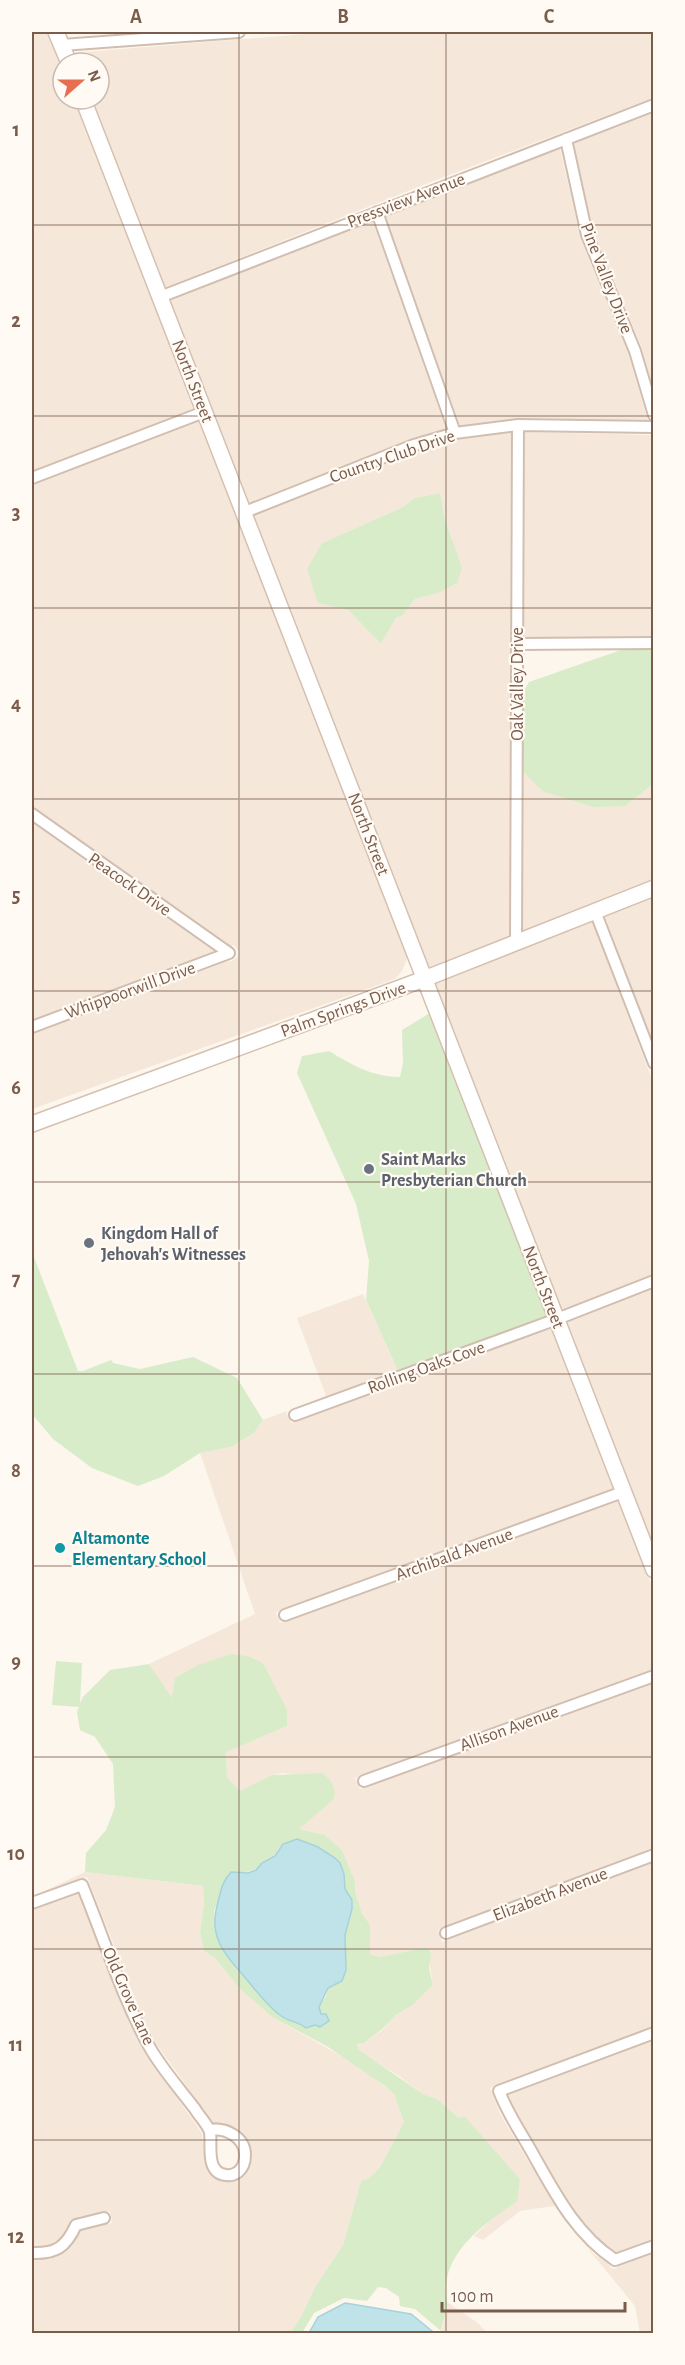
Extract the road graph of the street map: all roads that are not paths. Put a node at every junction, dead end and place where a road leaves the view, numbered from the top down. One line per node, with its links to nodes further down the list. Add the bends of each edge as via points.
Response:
1 (239, 32): 2 (street)
2 (59, 38)
3 (654, 105): 5 (street, Pressview Avenue)
4 (88, 111): 7 (street, North Street)
5 (566, 139): 6 (street, Pressview Avenue); 9 (street, Pine Valley Drive, via 587,235 635,351)
6 (377, 212): 7 (street, Pressview Avenue); 12 (street)
7 (160, 297): 8 (street, North Street)
8 (204, 412): 13 (street); 14 (street, North Street)
9 (654, 415)
10 (518, 425): 11 (street, Country Club Drive); 12 (street, Country Club Drive); 16 (street, Oak Valley Drive)
11 (654, 427)
12 (455, 433): 14 (street, Country Club Drive, via 414,445)
13 (32, 478)
14 (244, 512): 22 (street, North Street)
15 (654, 643): 16 (street)
16 (517, 644): 20 (street, Oak Valley Drive)
17 (32, 814): 21 (street, Peacock Drive)
18 (654, 888): 19 (street, Palm Springs Drive)
19 (595, 911): 20 (street, Palm Springs Drive); 24 (street)
20 (516, 942): 22 (street, Palm Springs Drive)
21 (229, 953): 23 (street, Whippoorwill Drive)
22 (424, 979): 25 (street, Palm Springs Drive); 27 (street, North Street)
23 (32, 1027)
24 (654, 1063)
25 (32, 1124)
26 (654, 1281): 27 (street, Rolling Oaks Cove)
27 (557, 1319): 28 (street, Rolling Oaks Cove); 29 (street, North Street)
28 (295, 1415)
29 (623, 1492): 30 (street, North Street); 31 (street, Archibald Avenue)
30 (654, 1570)
31 (285, 1615)
32 (654, 1676): 33 (street, Allison Avenue)
33 (364, 1781)
34 (654, 1855): 36 (street, Elizabeth Avenue)
35 (32, 1903): 38 (street, Old Grove Lane, via 82,1885 150,2048)
36 (446, 1934)
37 (654, 2033): 40 (street, via 499,2091 506,2110 577,2227 615,2260)
38 (210, 2130): 38 (street, via 216,2171 228,2176 237,2173 243,2166 245,2150 229,2132 220,2128)
39 (104, 2218): 41 (street, via 76,2225 69,2241 52,2252)
40 (654, 2246)
41 (32, 2253)

